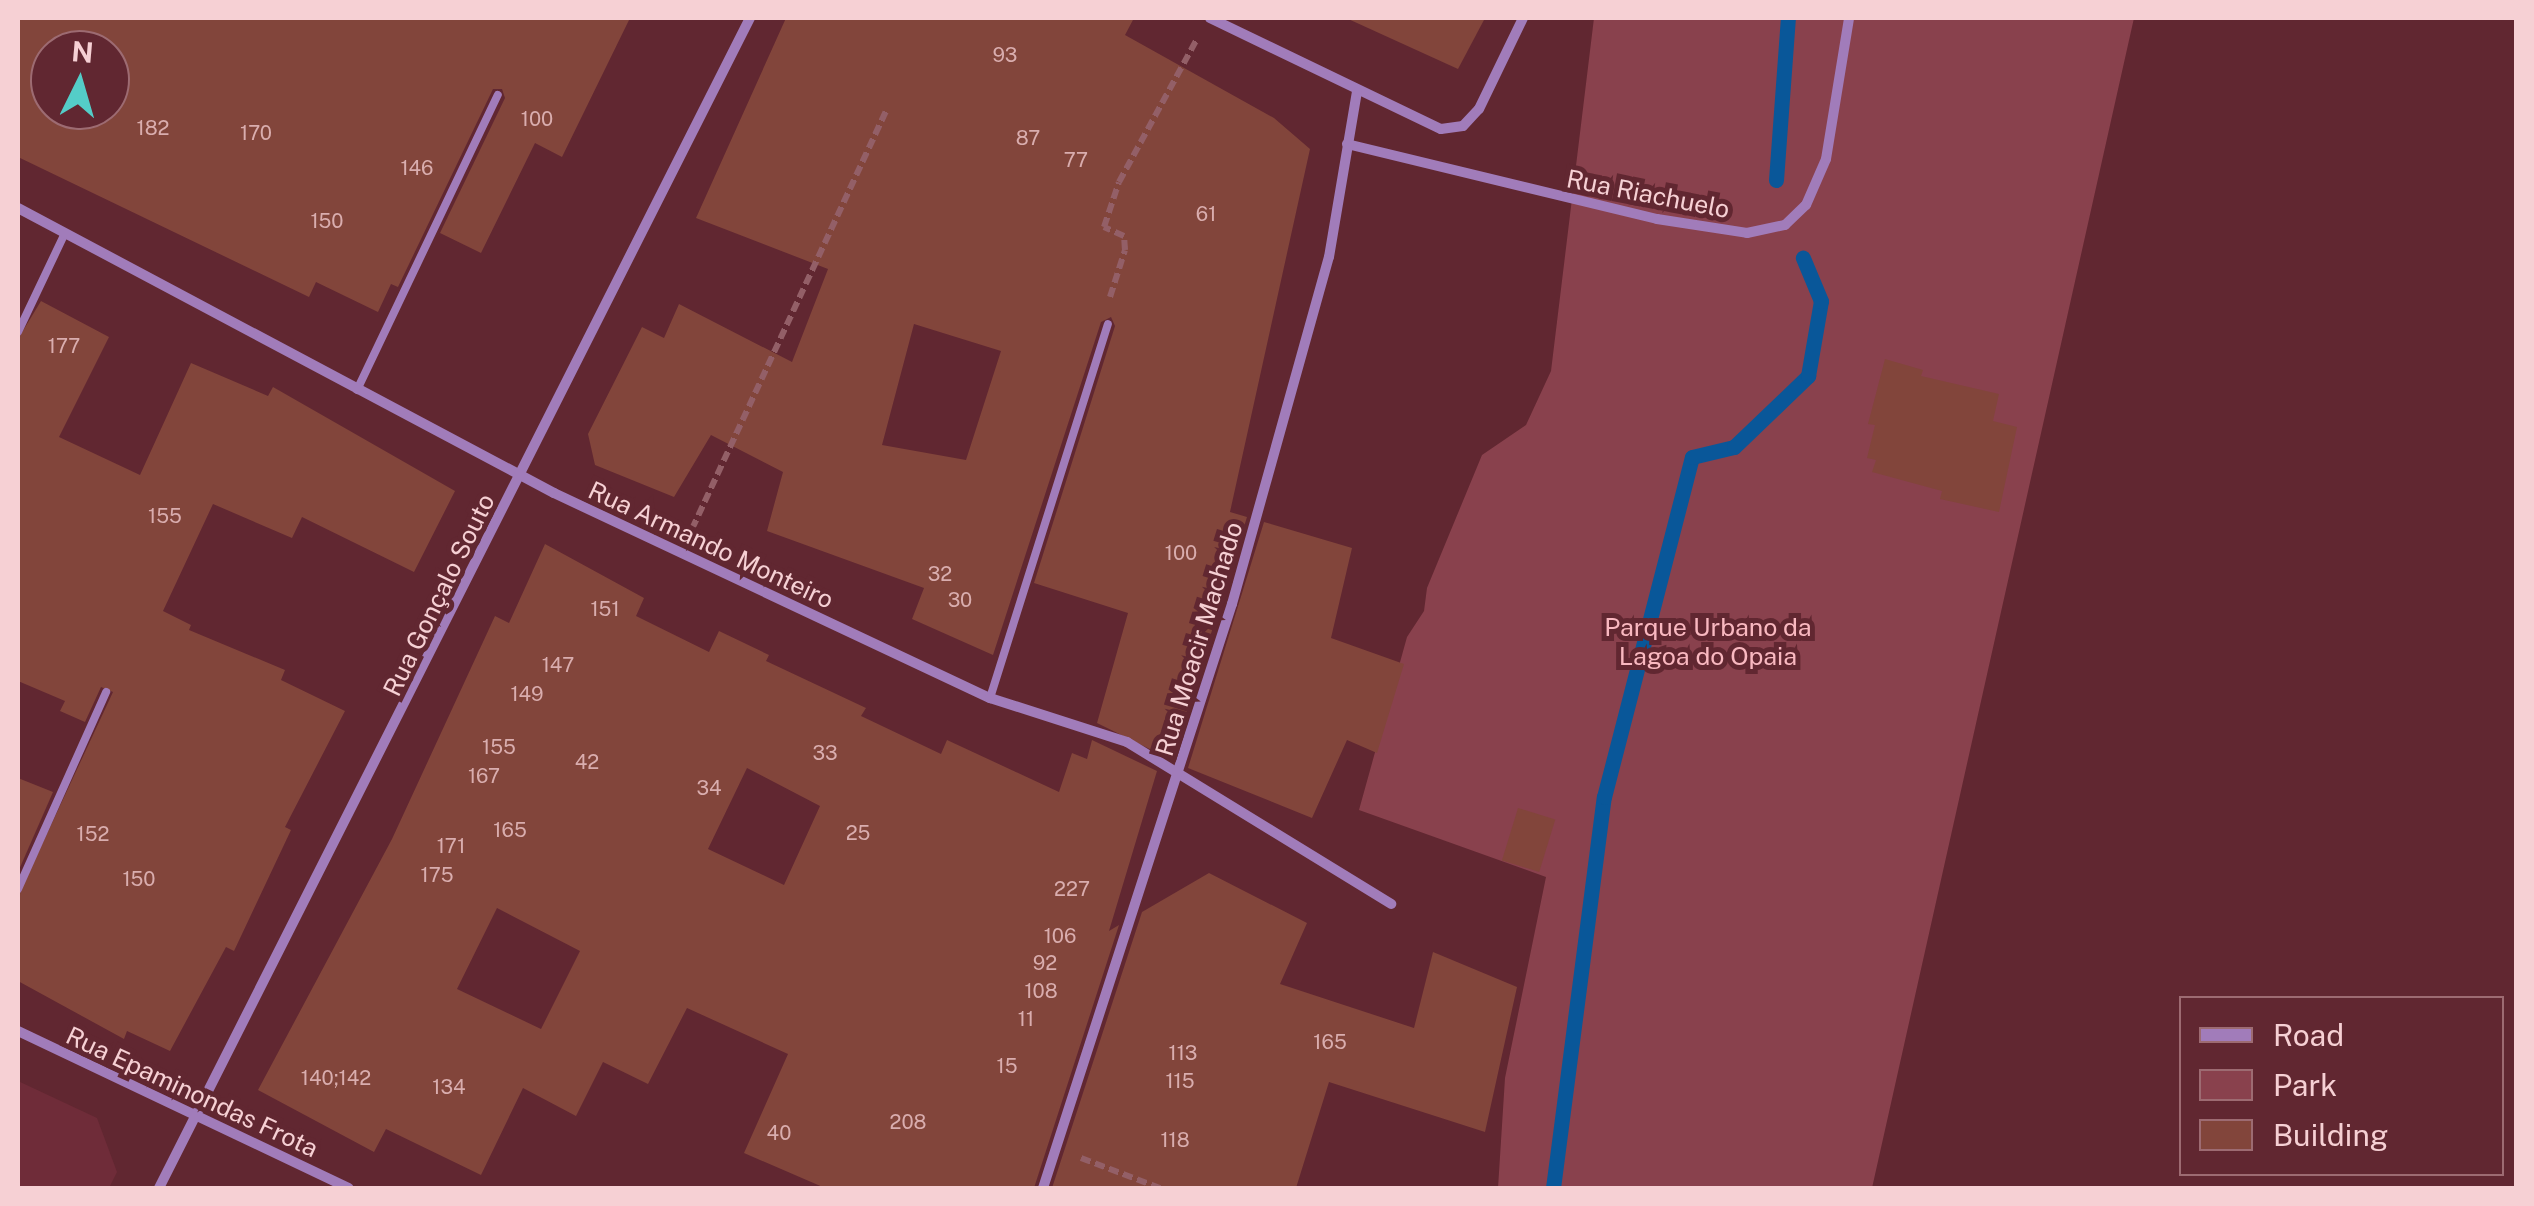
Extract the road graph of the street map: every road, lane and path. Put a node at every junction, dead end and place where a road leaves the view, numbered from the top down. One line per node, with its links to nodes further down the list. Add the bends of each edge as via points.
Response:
1 (750, 18): 14 (street, Rua Gonçalo Souto)
2 (1210, 18): 5 (street); 11 (path, via 1163,94 1104,227 1124,236 1125,250 1102,319)
3 (1523, 18): 5 (street, via 1479,110 1463,126 1441,130)
4 (1848, 18): 8 (street, Rua Riachuelo, via 1826,159 1806,205 1785,224 1747,233 1657,219)
5 (1356, 92): 8 (street, Rua Moacir Machado)
6 (498, 95): 13 (lane)
7 (887, 108): 15 (path)
8 (1347, 144): 18 (street, Rua Moacir Machado, via 1330,257)
9 (18, 208): 10 (street, Rua Armando Monteiro)
10 (65, 233): 12 (lane); 13 (street, Rua Armando Monteiro)
11 (1108, 324): 17 (lane)
12 (18, 332)
13 (357, 390): 14 (street, Rua Armando Monteiro)
14 (520, 476): 15 (street, Rua Armando Monteiro); 22 (street, Rua Gonçalo Souto)
15 (681, 552): 17 (street, Rua Armando Monteiro)
16 (106, 692): 19 (lane)
17 (990, 698): 18 (street, Rua Armando Monteiro, via 1127,742)
18 (1179, 775): 20 (street, Rua Armando Monteiro); 23 (street, Rua Moacir Machado)
19 (18, 889)
20 (1391, 904)
21 (18, 1030): 22 (street, Rua Epaminondas Frota)
22 (194, 1119): 24 (street, Rua Gonçalo Souto); 25 (street, Rua Epaminondas Frota)
23 (1056, 1148): 26 (street, Rua Moacir Machado); 27 (path)
24 (159, 1188)
25 (349, 1188)
26 (1044, 1188)
27 (1160, 1188)

